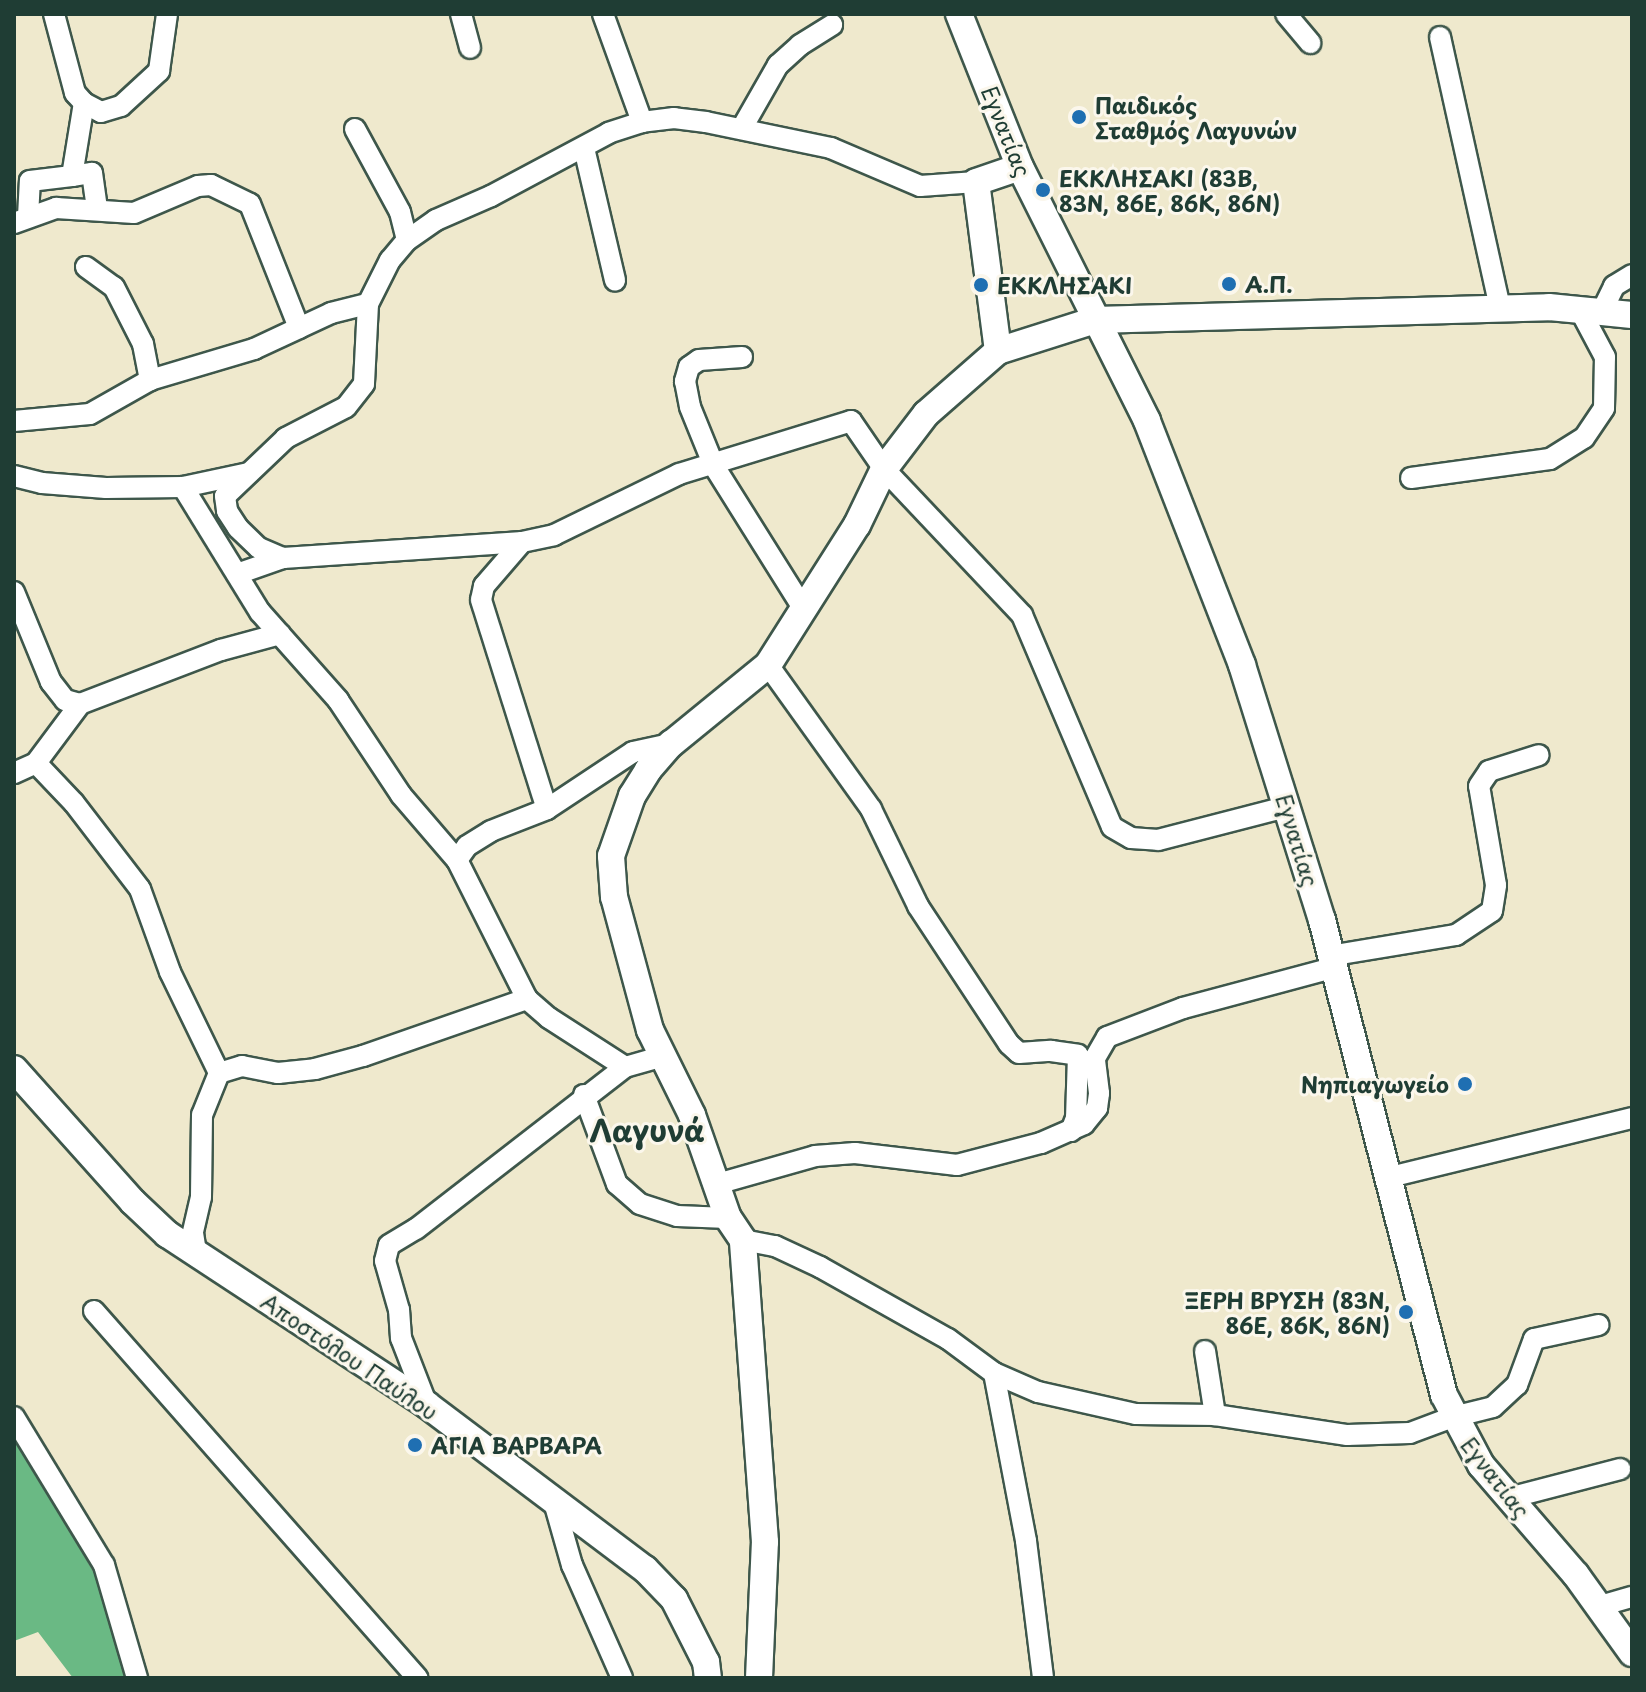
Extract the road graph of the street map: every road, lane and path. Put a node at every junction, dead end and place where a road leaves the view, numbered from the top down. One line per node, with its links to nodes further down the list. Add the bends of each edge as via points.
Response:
1 (54, 14): 11 (street, via 75,93)
2 (167, 14): 11 (street, via 159,71 121,106 101,112)
3 (461, 14): 10 (street)
4 (603, 14): 12 (street)
5 (959, 14): 16 (street, Εγνατίας)
6 (1286, 14): 9 (street)
7 (832, 25): 13 (street, via 778,65)
8 (1440, 37): 26 (street)
9 (1310, 43)
10 (470, 48)
11 (84, 103): 17 (street)
12 (642, 122): 13 (street, via 674,118); 15 (street)
13 (742, 128): 18 (street, via 831,148 920,186)
14 (355, 129): 21 (street, via 400,212)
15 (584, 148): 21 (street, via 436,220); 24 (street)
16 (1020, 167): 18 (street); 29 (street, Εγνατίας)
17 (72, 176): 19 (street, via 92,173); 20 (street, via 30,181)
18 (976, 182): 31 (street)
19 (97, 209): 20 (street, via 56,208); 30 (street, via 134,213 211,185 250,204)
20 (21, 220)
21 (407, 240): 25 (street, via 390,260)
22 (86, 267): 33 (street, via 114,287 143,344)
23 (1632, 275): 27 (street)
24 (615, 280)
25 (368, 304): 30 (street); 37 (street, via 364,384 346,407 286,438)
26 (1500, 308): 27 (street); 29 (street)
27 (1590, 309): 28 (street); 39 (street, via 1605,357 1604,408 1584,438 1550,459)
28 (1632, 315)
29 (1095, 320): 31 (street); 53 (street, Εγνατίας, via 1147,421 1242,665)
30 (299, 328): 33 (street, via 254,349)
31 (998, 351): 36 (street, via 926,414)
32 (742, 357): 35 (street, via 699,360 689,367 685,381)
33 (150, 380): 34 (street, via 90,414)
34 (14, 421)
35 (714, 466): 36 (street, via 851,421); 41 (street, via 679,474 554,535); 45 (street)
36 (884, 469): 45 (street); 53 (street, via 1022,615 1112,827 1131,838 1158,840)
37 (253, 473): 40 (street); 42 (street, via 225,496 227,511 259,548)
38 (14, 476): 40 (street, via 106,488)
39 (1411, 478)
40 (183, 487): 43 (street)
41 (522, 542): 42 (street); 54 (street, via 484,586 481,600)
42 (283, 558): 43 (street)
43 (237, 574): 46 (street)
44 (14, 592): 48 (street, via 51,682 65,700)
45 (805, 611): 47 (street)
46 (280, 634): 48 (street, via 197,658); 55 (street, via 338,700 401,795)
47 (768, 665): 49 (street); 59 (street, via 871,809 918,906 1009,1044 1019,1053)
48 (80, 704): 51 (street)
49 (671, 744): 54 (street, via 633,752); 58 (street, via 632,796 611,856 620,932)
50 (1539, 755): 56 (street, via 1489,771 1479,786 1496,885 1492,911 1456,935)
51 (36, 763): 52 (street); 62 (street, via 140,889 170,972)
52 (14, 773)
53 (1289, 806): 56 (street, Εγνατίας)
54 (547, 809): 55 (street, via 491,831 467,846)
55 (457, 860): 57 (street)
56 (1331, 962): 59 (street, via 1123,1027); 65 (street, Εγνατίας)
57 (527, 999): 60 (street); 62 (street, via 315,1069 278,1073 242,1066)
58 (661, 1057): 60 (street); 66 (street, via 692,1115)
59 (1087, 1057): 66 (street, via 1099,1093 1097,1108 1084,1124 1041,1143 957,1165 855,1153 815,1156)
60 (625, 1067): 63 (street)
61 (14, 1069): 69 (street, Αποστόλου Παύλου, via 133,1202)
62 (219, 1073): 69 (street, via 202,1115 201,1197 193,1233)
63 (584, 1095): 67 (street, via 617,1184 640,1204 677,1216); 74 (street, via 389,1245 385,1261 401,1338)
64 (1632, 1118): 65 (street)
65 (1390, 1177): 77 (street, Εγνατίας, via 1430,1349)
66 (717, 1184): 67 (street)
67 (728, 1218): 68 (street)
68 (743, 1240): 73 (street, via 775,1246 863,1290 948,1339); 88 (street, via 765,1542)
69 (197, 1257): 74 (street, Αποστόλου Παύλου)
70 (94, 1311): 84 (street)
71 (1598, 1325): 77 (street, via 1534,1339 1517,1385 1493,1407)
72 (1205, 1351): 75 (street)
73 (994, 1373): 75 (street, via 1038,1392 1101,1408); 89 (street, via 1026,1541)
74 (427, 1405): 80 (street, Αποστόλου Παύλου)
75 (1215, 1415): 77 (street, via 1373,1437 1410,1433)
76 (14, 1417): 86 (street, via 104,1565)
77 (1453, 1417): 79 (street, Εγνατίας, via 1481,1465)
78 (1620, 1469): 79 (street)
79 (1509, 1498): 82 (street, Εγνατίας)
80 (554, 1502): 85 (street, Αποστόλου Παύλου, via 645,1569 674,1599); 87 (street, via 572,1565)
81 (1632, 1597): 82 (street)
82 (1600, 1606): 83 (street, Εγνατίας)
83 (1632, 1653)
84 (410, 1673)
85 (705, 1673)
86 (137, 1678)
87 (622, 1678)
88 (759, 1678)
89 (1043, 1678)

